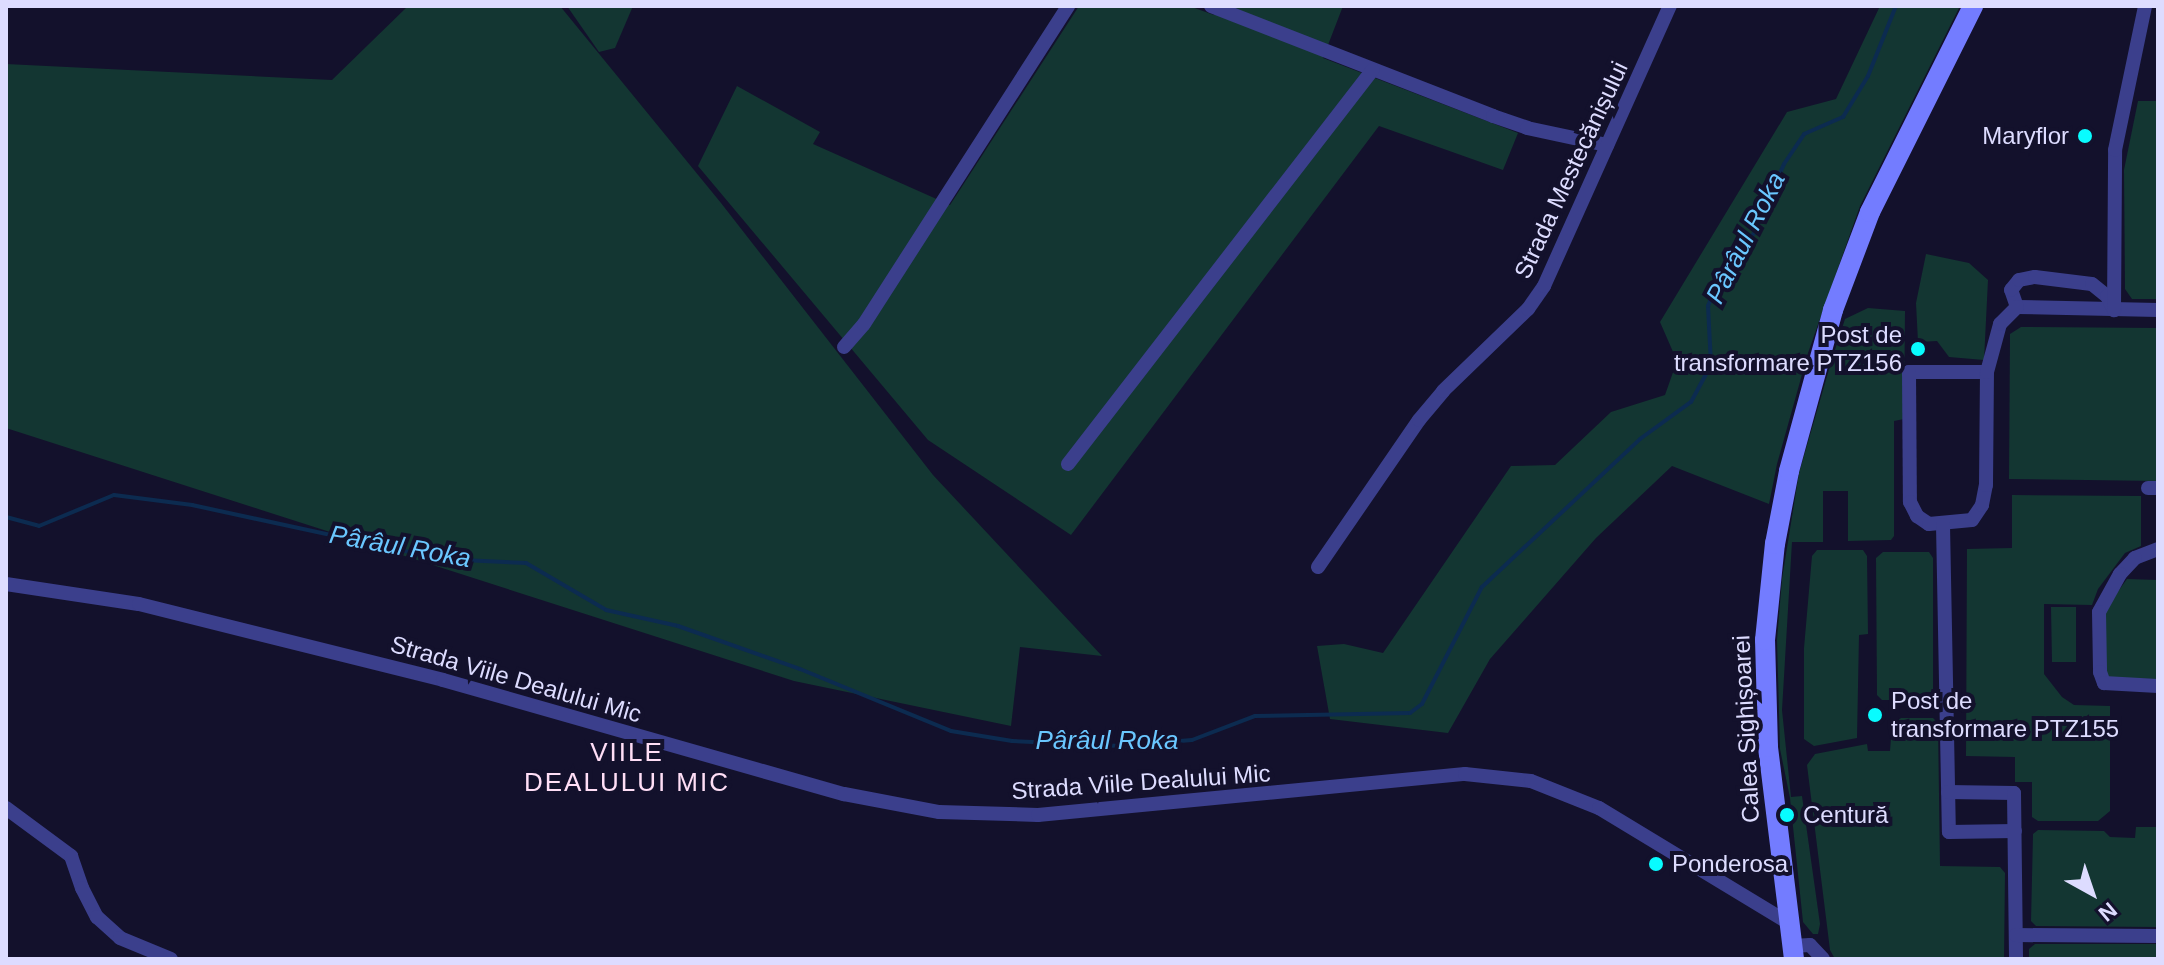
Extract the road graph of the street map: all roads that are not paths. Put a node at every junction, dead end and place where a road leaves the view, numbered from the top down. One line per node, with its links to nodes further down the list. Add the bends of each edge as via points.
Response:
1 (1068, 6): 11 (street, via 864,324)
2 (1211, 6): 6 (street)
3 (1670, 6): 7 (street, Strada Mestecănișului)
4 (1973, 6): 22 (main road, Calea Sighișoarei, via 1870,212 1829,324 1789,471 1765,640 1768,747)
5 (2145, 6): 9 (street, via 2115,150)
6 (1372, 70): 7 (street, via 1527,128); 13 (street)
7 (1607, 145): 16 (street, Strada Mestecănișului, via 1544,286 1419,420)
8 (2017, 307): 9 (street); 9 (street, via 2011,290 2019,280 2035,277 2092,284); 12 (street, via 2000,324)
9 (2114, 310): 10 (street)
10 (2158, 310)
11 (844, 347)
12 (1987, 372): 14 (street, via 1982,505 1972,520); 14 (street, via 1909,372 1910,502 1917,516)
13 (1068, 464)
14 (1943, 525): 19 (street)
15 (2158, 549): 18 (street, via 2135,558 2120,574 2099,612 2104,683)
16 (1318, 567)
17 (6, 584): 22 (street, Strada Viile Dealului Mic, via 139,604 443,680 844,794 939,812 1038,815 1465,774 1531,781 1599,808)
18 (2158, 686)
19 (1948, 792): 21 (street, via 2014,793); 21 (street, via 1949,832)
20 (6, 808): 26 (street, via 71,856 97,917 120,938)
21 (2015, 831): 23 (street)
22 (1789, 923): 25 (main road, Calea Sighișoarei)
23 (2016, 935): 24 (street); 28 (street)
24 (2158, 936)
25 (1793, 953): 27 (street, via 1810,945)
26 (171, 959)
27 (1823, 959)
28 (2016, 959)

